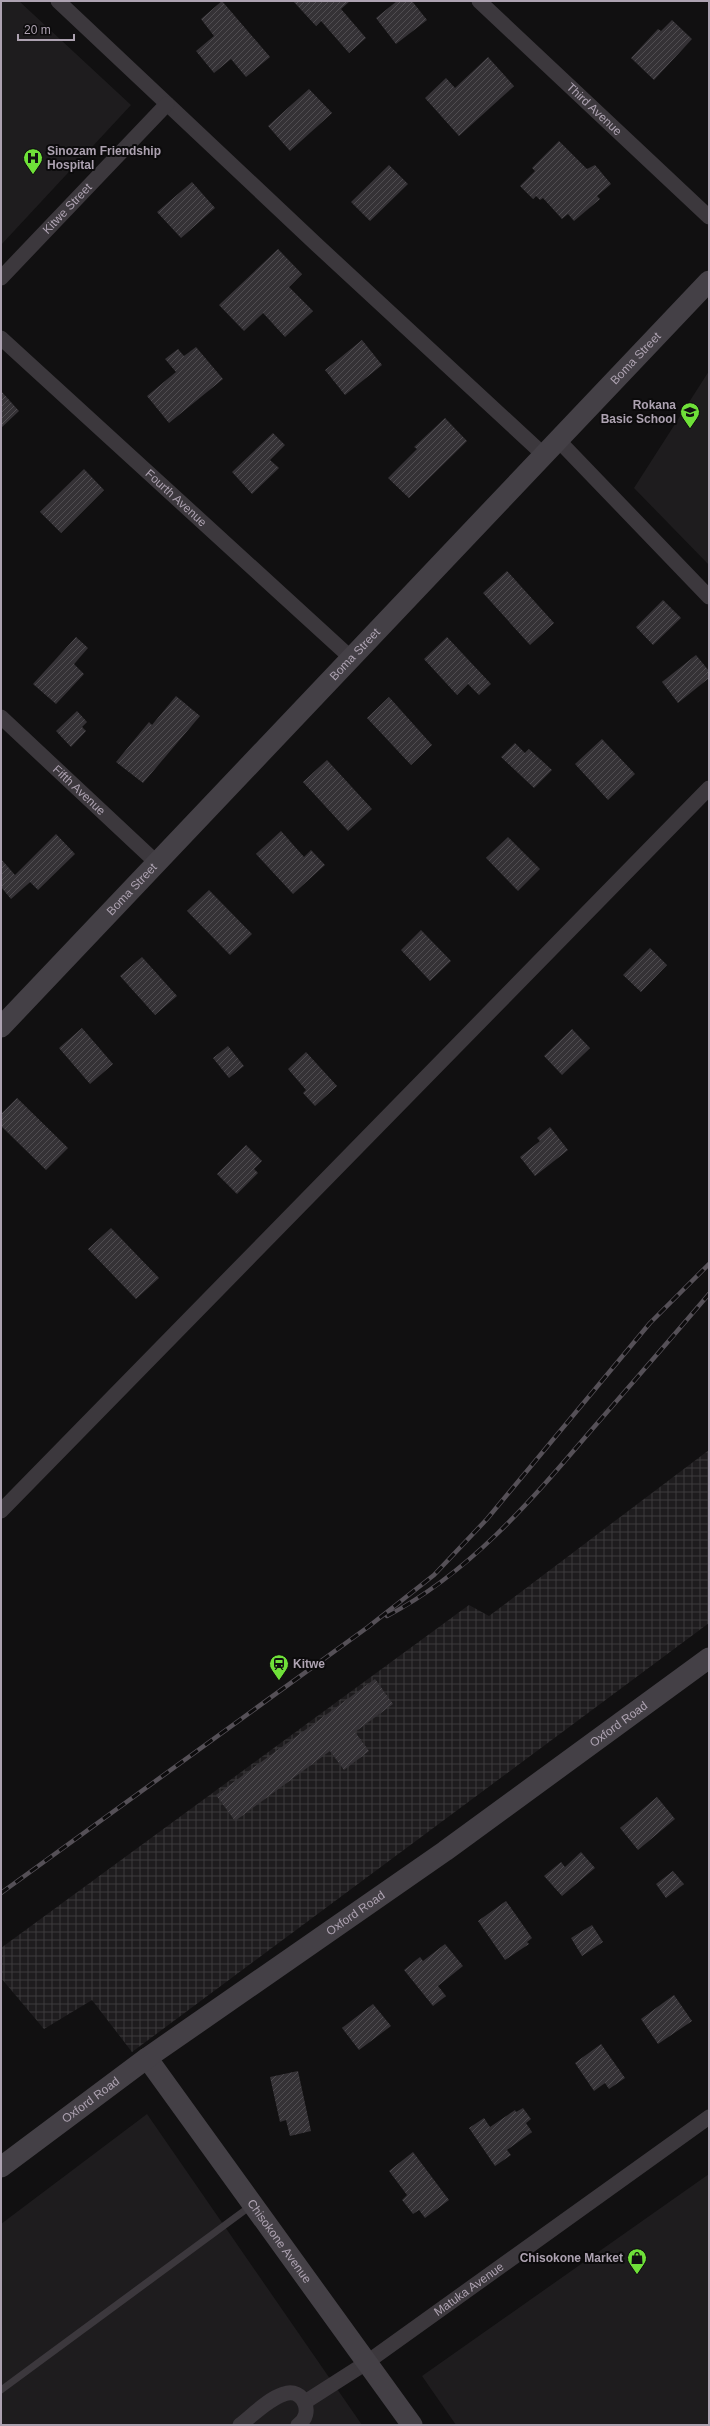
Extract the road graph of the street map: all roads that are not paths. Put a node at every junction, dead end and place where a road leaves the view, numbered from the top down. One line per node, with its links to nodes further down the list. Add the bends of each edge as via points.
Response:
1 (58, 1): 3 (street)
2 (480, 1): 4 (street, Third Avenue)
3 (167, 104): 5 (street, Kitwe Street); 9 (street)
4 (709, 217)
5 (3, 272)
6 (709, 281): 8 (street, Boma Street)
7 (1, 338): 11 (street, Fourth Avenue)
8 (559, 441): 9 (street, Boma Street); 10 (street)
9 (545, 456): 11 (street, Boma Street)
10 (709, 597)
11 (350, 657): 14 (street, Boma Street)
12 (1, 717): 14 (street, Fifth Avenue)
13 (709, 788): 16 (street)
14 (158, 864): 15 (street, Boma Street)
15 (1, 1027)
16 (1, 1511)
17 (709, 1658): 18 (street, Oxford Road, via 445,1851)
18 (147, 2058): 20 (street, Oxford Road); 21 (street, Chisokone Avenue)
19 (709, 2117): 22 (street, Matuka Avenue)
20 (5, 2161)
21 (252, 2205): 22 (street, Chisokone Avenue); 23 (lane)
22 (366, 2363): 24 (street, Matuka Avenue); 27 (street, Chisokone Avenue)
23 (1, 2390)
24 (305, 2402): 25 (street, via 296,2394 284,2393); 26 (street, via 306,2414)
25 (240, 2425)
26 (298, 2425)
27 (412, 2425)

